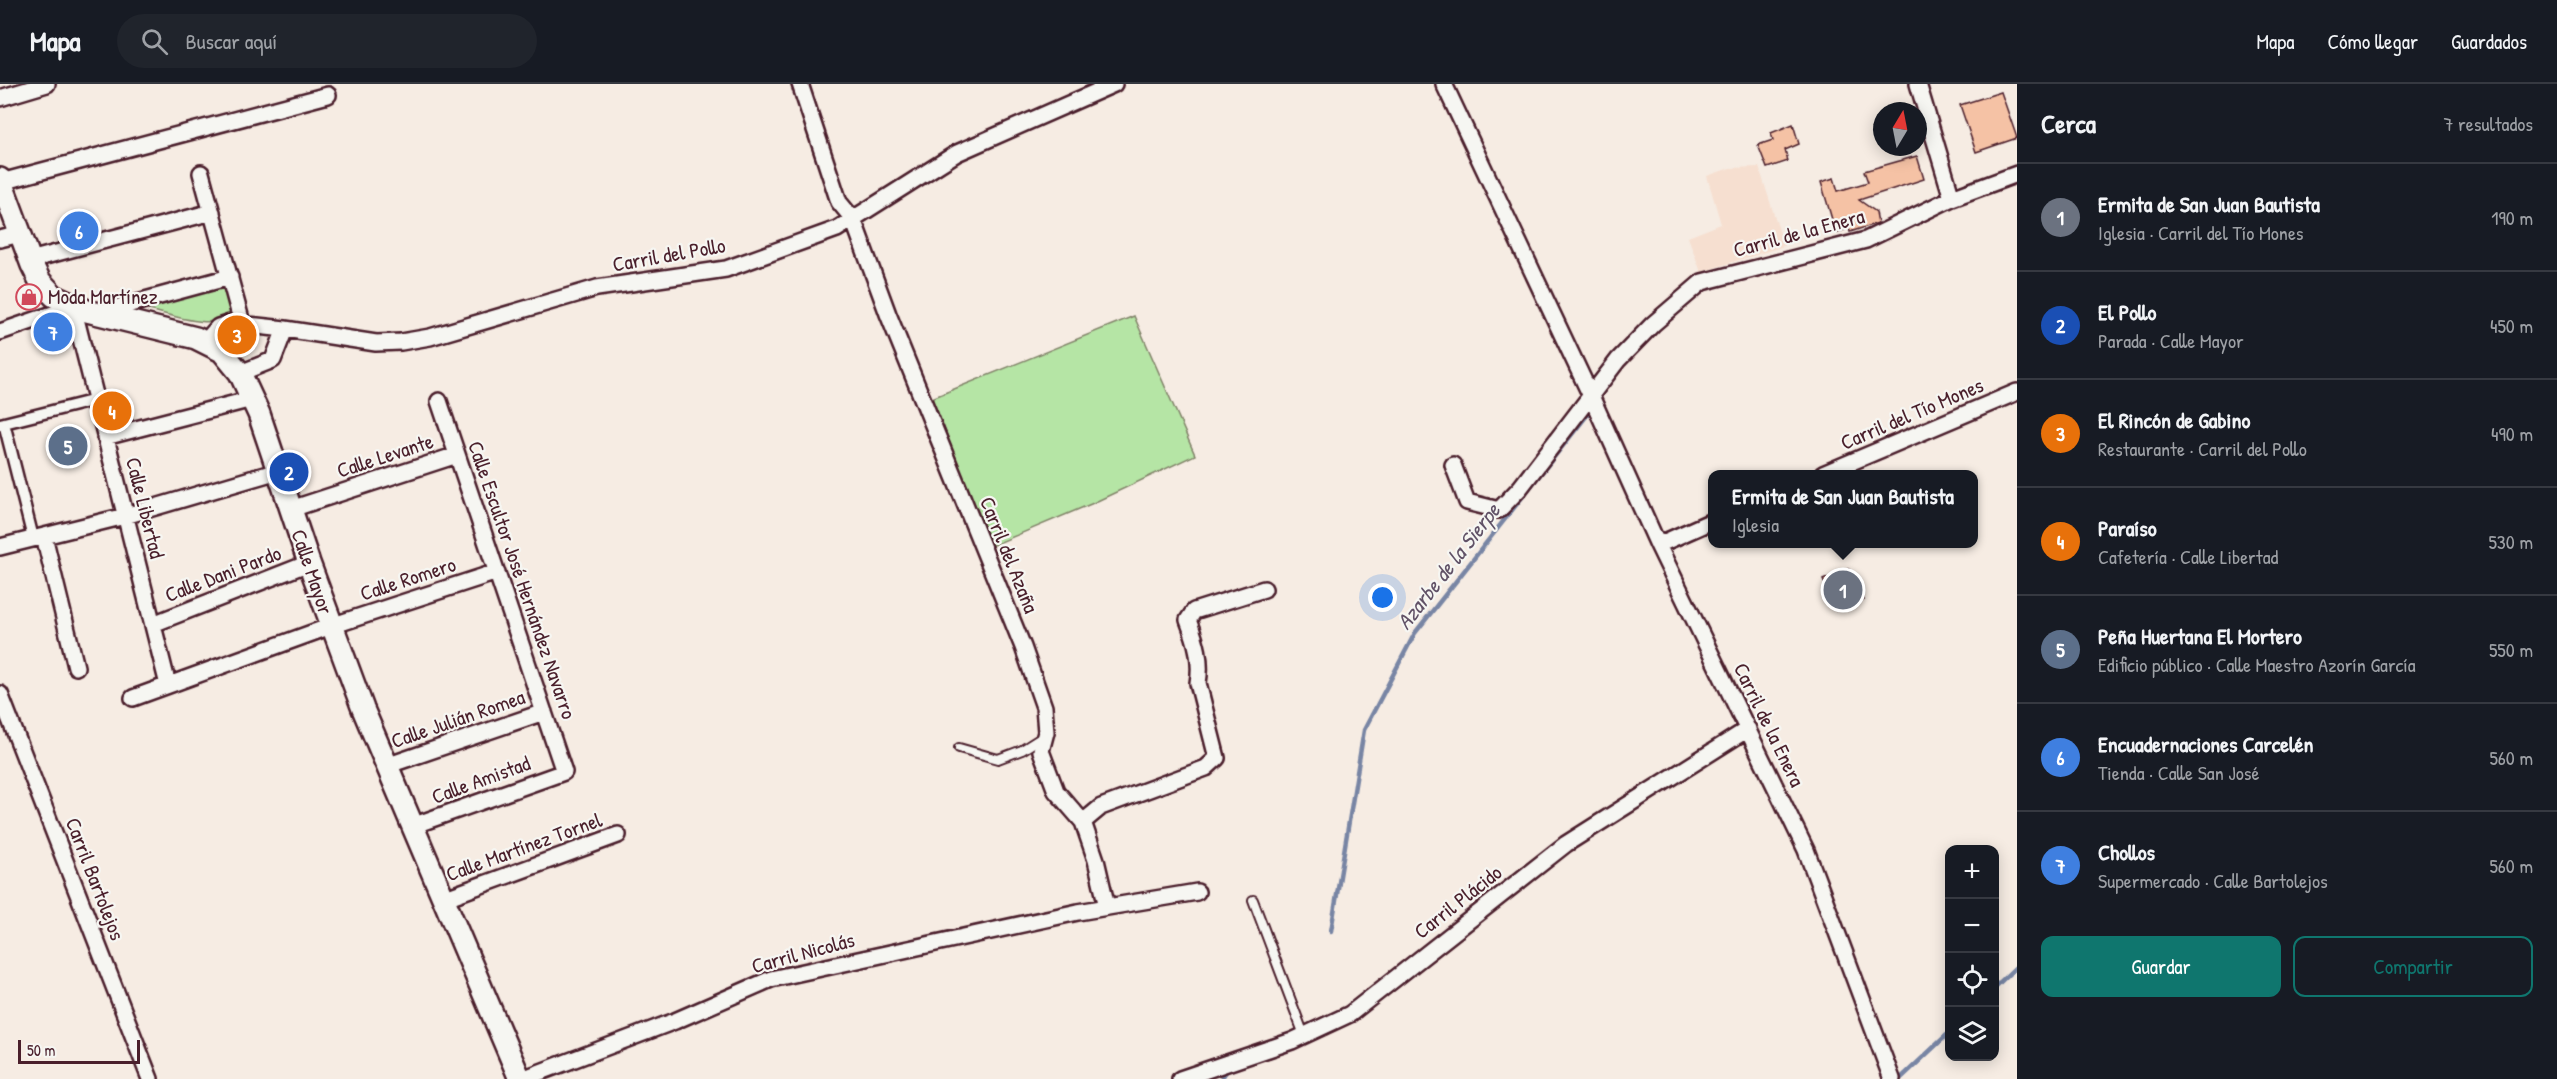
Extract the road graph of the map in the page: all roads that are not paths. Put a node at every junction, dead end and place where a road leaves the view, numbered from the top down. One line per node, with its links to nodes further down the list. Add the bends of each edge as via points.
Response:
1 (47, 84): 7 (street)
2 (800, 84): 13 (street, Carril del Azaña, via 839,202)
3 (1114, 84): 13 (street, Carril del Pollo, via 957,153)
4 (1444, 84): 25 (street, Carril de la Enera)
5 (1918, 84): 11 (street)
6 (328, 94): 10 (street)
7 (0, 98)
8 (201, 173): 12 (street)
9 (2017, 174): 11 (street, Carril de la Enera)
10 (1, 181): 14 (main road, Calle Mayor)
11 (1952, 198): 25 (street, Carril de la Enera, via 1866,240 1702,282 1653,324 1618,360)
12 (213, 212): 15 (street); 16 (street)
13 (853, 219): 20 (street, Carril del Pollo, via 837,229 726,269 597,288 430,337 376,343); 52 (street, Carril del Azaña, via 1023,647 1044,707)
14 (10, 236): 15 (main road, Calle Mayor)
15 (30, 260): 17 (main road, Calle Mayor, via 47,290)
16 (230, 277): 18 (street); 19 (street)
17 (73, 307): 18 (main road, Calle Mayor); 21 (street); 27 (street, Calle Libertad)
18 (95, 313): 22 (main road, Calle Mayor)
19 (242, 323): 20 (street, Carril del Pollo); 22 (street, Carril del Pollo, via 218,327)
20 (285, 328): 23 (street, via 273,360)
21 (0, 332)
22 (205, 342): 23 (main road, Calle Mayor, via 229,358)
23 (240, 373): 26 (main road, Calle Mayor)
24 (2017, 392): 33 (street, Carril del Tío Mones)
25 (1591, 396): 32 (street, via 1520,488 1498,510 1467,502); 39 (street, Carril de la Enera)
26 (252, 399): 30 (street); 34 (main road, Calle Mayor)
27 (96, 400): 29 (street); 30 (street, Calle Libertad)
28 (439, 401): 31 (street, Calle Escultor José Hernández Navarro)
29 (2, 424): 38 (street)
30 (105, 437): 36 (street, Calle Libertad)
31 (457, 455): 35 (street, Calle Levante); 42 (street, Calle Escultor José Hernández Navarro)
32 (1453, 465)
33 (1832, 470)
34 (278, 471): 35 (main road, Calle Mayor); 36 (street)
35 (291, 508): 41 (main road, Calle Mayor)
36 (125, 516): 38 (street); 44 (street, Calle Libertad)
37 (1708, 523): 39 (street)
38 (39, 537): 40 (street); 46 (street)
39 (1658, 545): 51 (street, Carril de la Enera)
40 (0, 547)
41 (309, 563): 44 (street, Calle Dani Pardo); 45 (main road, Calle Mayor)
42 (497, 572): 45 (street, Calle Romero); 50 (street, Calle Escultor José Hernández Navarro)
43 (1264, 589): 56 (street, via 1194,611 1188,620 1198,647 1198,683 1217,758 1206,768 1101,807)
44 (153, 624): 47 (street, Calle Libertad)
45 (331, 626): 47 (street, Calle Romero); 54 (main road, Calle Mayor)
46 (76, 667)
47 (168, 685): 49 (street, Calle Romero)
48 (0, 694): 65 (street, Carril Bartolejos)
49 (133, 698)
50 (544, 712): 54 (street, Calle Julián Romea); 55 (street, Calle Escultor José Hernández Navarro)
51 (1748, 729): 63 (street, Carril Plácido, via 1566,844 1350,1014); 64 (street, Carril de la Enera, via 1806,850)
52 (1046, 732): 53 (lane, via 1037,742 998,759); 56 (street, Carril del Azaña, via 1041,752 1056,791)
53 (959, 748)
54 (386, 766): 57 (main road, Calle Mayor)
55 (564, 772): 57 (street, Calle Amistad)
56 (1083, 822): 62 (street, Carril del Azaña)
57 (412, 826): 60 (main road, Calle Mayor)
58 (618, 835): 60 (street, Calle Martínez Tornel)
59 (1197, 892): 62 (street, Carril Nicolás)
60 (443, 899): 66 (main road, Calle Mayor)
61 (1253, 900): 63 (lane)
62 (1107, 907): 66 (street, Carril Nicolás, via 771,979 675,1021)
63 (1305, 1035): 67 (street, Carril Plácido)
64 (1891, 1075)
65 (150, 1079)
66 (521, 1079)
67 (1180, 1079)

